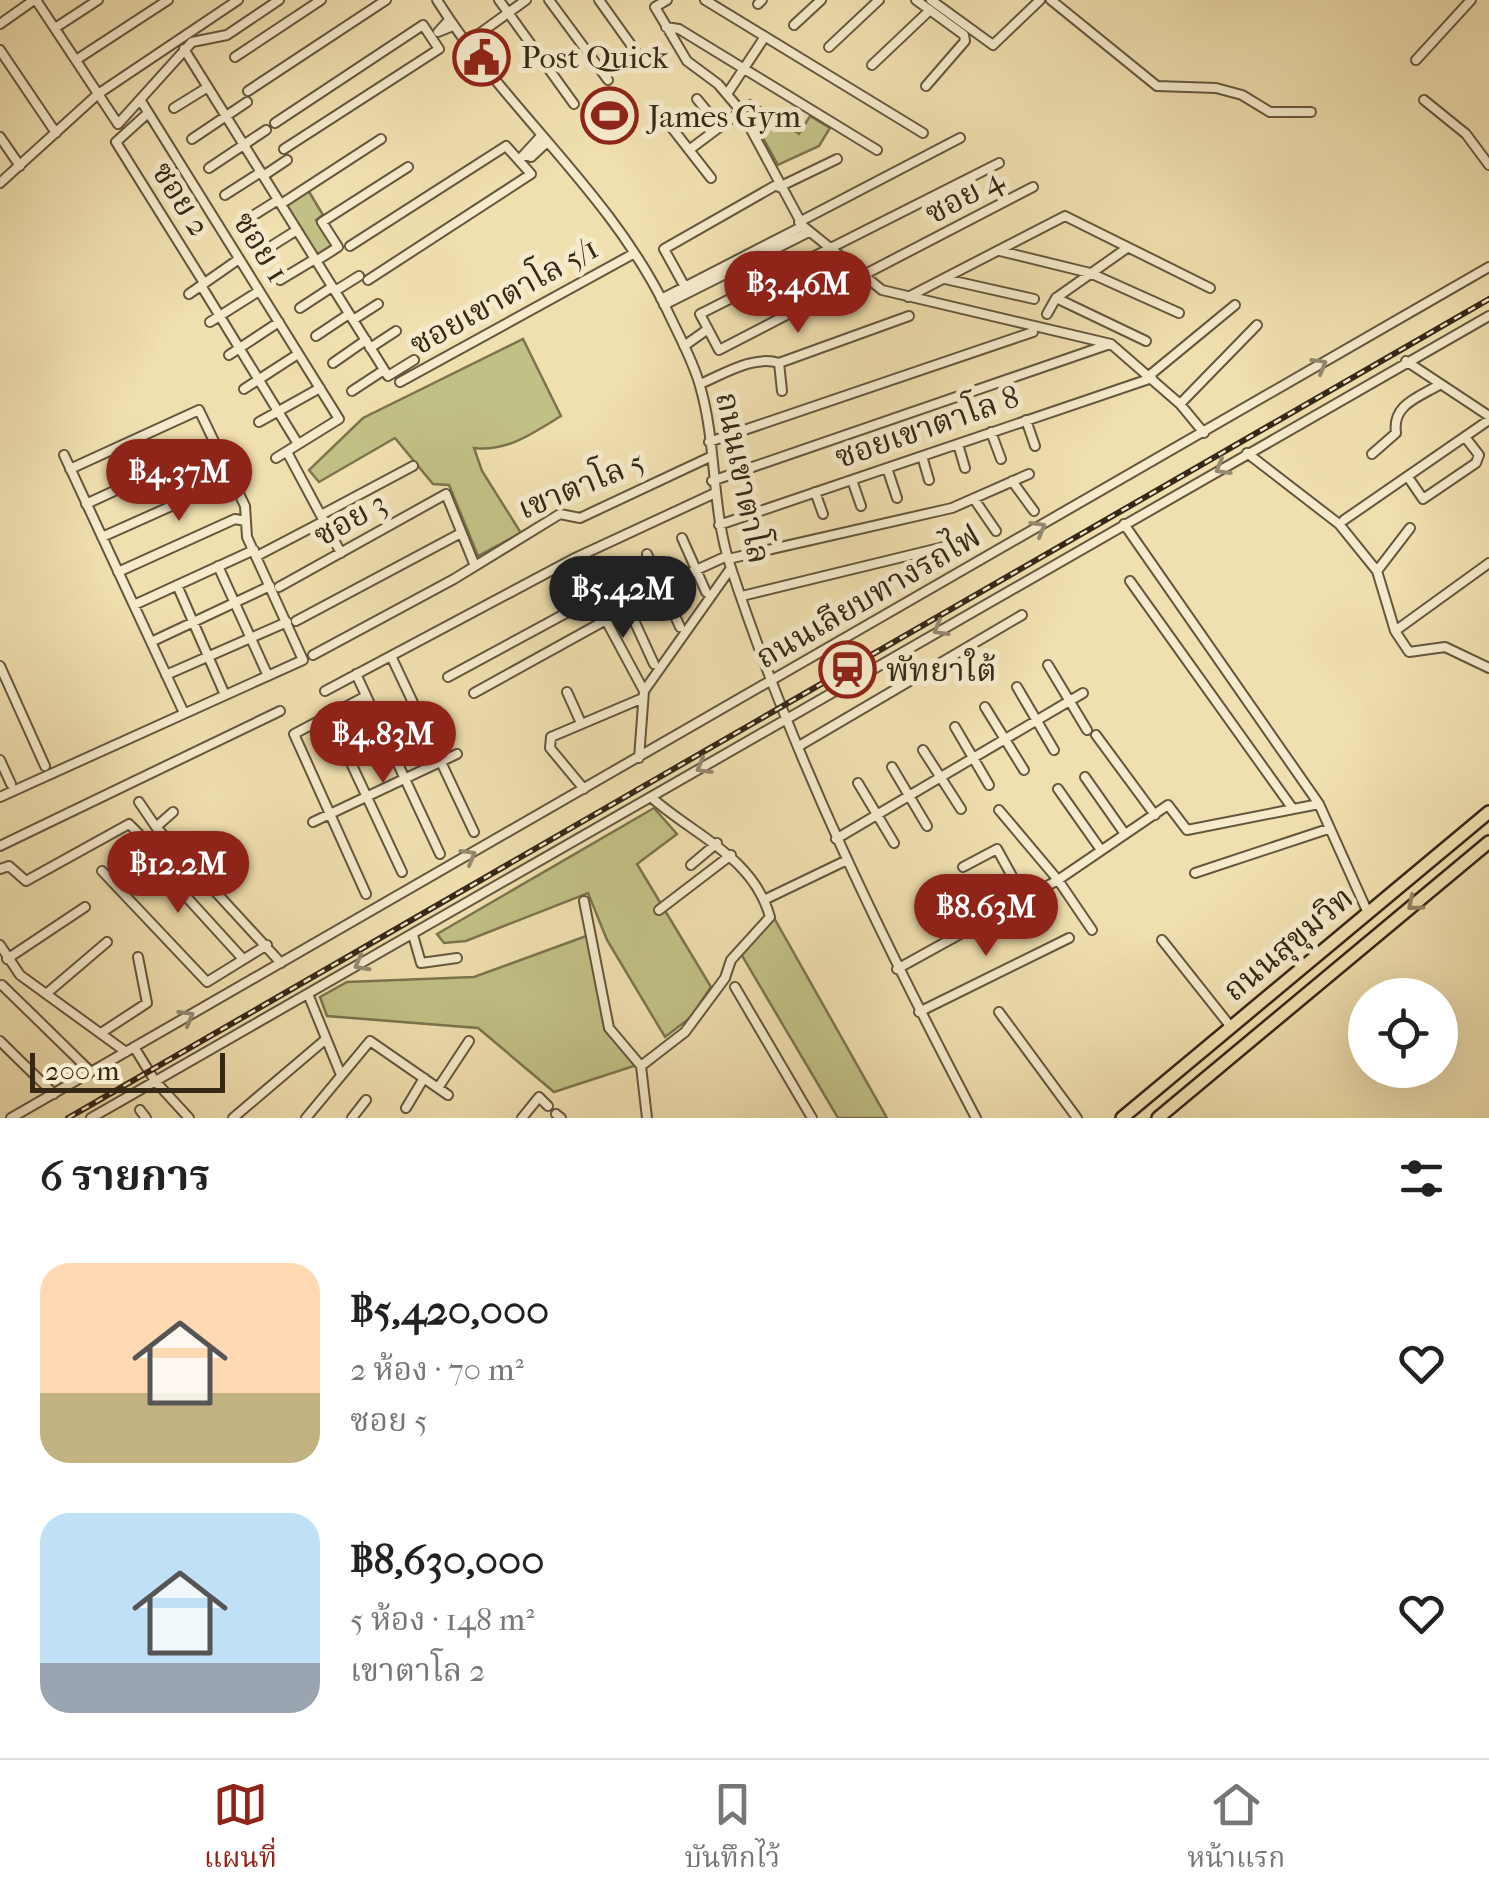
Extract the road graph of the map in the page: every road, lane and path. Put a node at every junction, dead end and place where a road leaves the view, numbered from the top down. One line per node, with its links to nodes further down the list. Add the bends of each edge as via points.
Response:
1 (35, 0): 24 (street); 27 (street)
2 (98, 0): 27 (street)
3 (168, 0): 36 (street)
4 (238, 0): 44 (street)
5 (279, 0): 32 (street, via 227,35)
6 (321, 0): 35 (street)
7 (437, 0): 23 (street, ถนนเขาตาโล)
8 (499, 0): 22 (street)
9 (526, 0): 22 (street)
10 (549, 0): 40 (street)
11 (599, 0): 34 (street)
12 (667, 0): 26 (street, via 655,6)
13 (705, 0): 29 (street)
14 (821, 0): 25 (street)
15 (879, 0): 31 (street)
16 (916, 0): 21 (street)
17 (1040, 0): 21 (street, via 993,45)
18 (1051, 0): 53 (street, via 1156,86 1216,88 1270,112)
19 (1471, 0): 37 (street)
20 (383, 1): 43 (street)
21 (930, 5): 38 (street); 42 (street, via 965,41)
22 (509, 13): 30 (street); 50 (street)
23 (451, 23): 28 (street); 30 (street, ถนนเขาตาโล)
24 (0, 24)
25 (794, 25)
26 (666, 27): 39 (street); 45 (street, via 687,61)
27 (55, 28): 36 (street)
28 (434, 34): 57 (street, via 423,25); 68 (street, via 439,49)
29 (764, 38): 39 (street); 60 (street)
30 (466, 44): 66 (street, ถนนเขาตาโล)
31 (829, 48)
32 (184, 49): 41 (street); 49 (street)
33 (0, 50): 61 (street)
34 (640, 56)
35 (234, 57)
36 (76, 60): 44 (street)
37 (1416, 60)
38 (872, 65)
39 (743, 71): 45 (street); 70 (street)
40 (608, 80)
41 (208, 86): 51 (street); 55 (street)
42 (926, 86)
43 (248, 90)
44 (98, 94): 49 (street, via 118,124); 61 (street)
45 (728, 94): 52 (street)
46 (697, 99): 58 (street)
47 (1424, 100): 75 (street, via 1466,134)
48 (248, 102): 55 (street)
49 (138, 103): 54 (street, ซอย 1)
50 (574, 104)
51 (174, 108)
52 (741, 111): 58 (street); 82 (street)
53 (1311, 112)
54 (146, 114): 95 (street, ซอย 1); 102 (street, ซอย 2, via 116,142)
55 (226, 116): 64 (street); 67 (street)
56 (664, 119): 69 (street)
57 (275, 124)
58 (720, 128): 69 (street)
59 (266, 130): 67 (street)
60 (922, 132)
61 (56, 134): 76 (street)
62 (0, 137): 76 (street)
63 (960, 138): 87 (street)
64 (192, 139)
65 (380, 139): 85 (street)
66 (544, 139): 71 (street); 94 (street, ถนนเขาตาโล)
67 (244, 144): 78 (street); 79 (street)
68 (284, 149)
69 (689, 150): 80 (street)
70 (877, 150)
71 (522, 158): 89 (street, via 506,146); 105 (street, via 531,174 364,278)
72 (837, 159): 82 (street)
73 (287, 160): 79 (street)
74 (999, 162): 90 (street)
75 (1489, 165)
76 (20, 166): 81 (street)
77 (408, 166): 96 (street, via 322,222 338,247)
78 (209, 168)
79 (262, 174): 84 (street); 85 (street)
80 (711, 178)
81 (0, 184)
82 (779, 185): 87 (street); 103 (street, via 664,249)
83 (1033, 187): 99 (street, ซอย 4)
84 (226, 196)
85 (280, 202): 86 (street); 88 (street)
86 (243, 222)
87 (804, 227): 90 (street); 103 (street); 111 (street)
88 (297, 230): 93 (street); 96 (street)
89 (350, 246)
90 (831, 248): 99 (street); 124 (street, via 700,314)
91 (1127, 248): 92 (street, via 1066,216); 98 (street); 104 (street)
92 (999, 251): 98 (street); 100 (street)
93 (262, 252)
94 (632, 254): 111 (street, ถนนเขาตาโล); 142 (street, ซอยเขาตาโล 5/1)
95 (239, 259): 102 (street); 106 (street, ซอย 1)
96 (316, 260): 101 (street); 105 (street)
97 (1489, 267): 155 (street, ถนนเลียบทางรถไฟ, one-way to 97)
98 (1090, 273): 109 (street); 115 (street)
99 (866, 276): 108 (street); 124 (street, ซอย 4, via 719,350)
100 (945, 279): 108 (street); 110 (street)
101 (280, 280)
102 (203, 285): 107 (street); 117 (street, ซอย 2)
103 (685, 287): 111 (street)
104 (1210, 288)
105 (334, 289): 114 (street); 120 (street)
106 (259, 291): 117 (street); 122 (street, ซอย 1)
107 (190, 294)
108 (908, 298): 131 (street)
109 (1056, 298): 116 (street); 129 (street)
110 (1034, 299)
111 (663, 302): 128 (street, ถนนเขาตาโล)
112 (378, 304): 120 (street)
113 (1235, 305): 140 (street)
114 (300, 308)
115 (1179, 313)
116 (1046, 314)
117 (220, 316): 121 (street); 132 (street, ซอย 2)
118 (909, 316): 138 (street)
119 (1489, 316): 136 (street, ถนนเลียบทางรถไฟ)
120 (351, 317): 127 (street); 130 (street)
121 (210, 322)
122 (279, 322): 132 (street); 133 (street, ซอย 1)
123 (1257, 325): 149 (street)
124 (708, 329): 128 (street)
125 (396, 331): 130 (street)
126 (1033, 332): 157 (street)
127 (316, 336)
128 (682, 342): 143 (street, ถนนเขาตาโล)
129 (1146, 342)
130 (368, 344): 137 (street); 139 (street)
131 (1111, 344): 140 (street); 179 (street)
132 (239, 348): 134 (street); 141 (street, ซอย 2)
133 (298, 354): 141 (street); 145 (street, ซอย 1)
134 (229, 355)
135 (414, 360): 139 (street, via 388,376)
136 (1406, 362): 144 (street); 163 (street, ถนนเลียบทางรถไฟ)
137 (333, 363)
138 (779, 363): 143 (street, via 765,358); 148 (street)
139 (384, 370): 147 (street)
140 (1151, 376): 149 (street); 152 (street, ซอยเขาตาโล 8)
141 (259, 380): 146 (street); 150 (street, ซอย 2)
142 (400, 382)
143 (700, 384): 157 (street, ถนนเขาตาโล)
144 (1439, 385): 151 (street); 164 (street, via 1398,411 1396,433)
145 (320, 388): 150 (street); 159 (street, ซอย 1, via 340,419)
146 (244, 389)
147 (352, 391)
148 (782, 391)
149 (1180, 404): 155 (street)
150 (278, 412): 153 (street); 159 (street, ซอย 2)
151 (1488, 414): 156 (street)
152 (1026, 420): 154 (street, ซอยเขาตาโล 8); 161 (street)
153 (259, 422)
154 (992, 432): 160 (street, ซอยเขาตาโล 8); 169 (street)
155 (1204, 433): 239 (street, ถนนเลียบทางรถไฟ, one-way to 155)
156 (1465, 437): 175 (street); 175 (street, via 1479,455 1476,463 1422,498)
157 (709, 442): 167 (street, ถนนเขาตาโล)
158 (216, 444): 173 (street, via 199,410); 176 (street); 185 (street)
159 (298, 444): 162 (street)
160 (958, 444): 166 (street, ซอยเขาตาโล 8); 172 (street)
161 (1034, 446)
162 (287, 452): 168 (street); 189 (street)
163 (1248, 453): 192 (street, ถนนเลียบทางรถไฟ, one-way to 192); 209 (street, via 1338,524)
164 (1372, 454)
165 (64, 455): 173 (street)
166 (922, 456): 171 (street, ซอยเขาตาโล 8); 178 (street)
167 (710, 457): 179 (street, ถนนเขาตาโล); 206 (street, เขาตาโล 5, via 580,518 560,514)
168 (276, 458)
169 (1001, 460)
170 (413, 466): 189 (street)
171 (887, 468): 177 (street, ซอยเขาตาโล 8); 183 (street)
172 (965, 468)
173 (70, 469): 185 (street)
174 (1029, 474): 180 (street)
175 (1408, 477): 190 (street)
176 (232, 479): 191 (street); 197 (street)
177 (852, 480): 181 (street, ซอยเขาตาโล 8); 186 (street)
178 (930, 480)
179 (712, 482): 182 (street, ถนนเขาตาโล)
180 (1012, 482): 184 (street); 187 (street)
181 (815, 492): 188 (street); 193 (street, ซอยเขาตาโล 8)
182 (713, 494): 193 (street, ถนนเขาตาโล); 229 (street)
183 (897, 498)
184 (974, 499): 195 (street); 203 (street)
185 (86, 504): 197 (street)
186 (860, 506)
187 (1034, 511)
188 (823, 514)
189 (323, 518): 200 (street); 201 (street)
190 (1344, 520)
191 (245, 521): 201 (street); 210 (street, via 235,519)
192 (1124, 524): 253 (street, ถนนเลียบทางรถไฟ, one-way to 253); 282 (street)
193 (719, 525): 203 (street, ถนนเขาตาโล)
194 (1410, 528): 209 (street)
195 (996, 532)
196 (461, 534): 200 (street, ซอย 3, via 446,494); 206 (street); 222 (street)
197 (102, 537): 210 (street)
198 (682, 538): 208 (street)
199 (956, 544): 216 (street)
200 (341, 552): 214 (street, ซอย 3)
201 (255, 553): 205 (street); 214 (street)
202 (646, 554): 213 (street)
203 (729, 561): 208 (street); 216 (street, ถนนเขาตาโล); 245 (street)
204 (1489, 564): 225 (street)
205 (218, 566): 212 (street); 218 (street)
206 (475, 566): 228 (street, เขาตาโล 5)
207 (609, 566): 217 (street)
208 (696, 570): 213 (street); 215 (street)
209 (1377, 571): 225 (street)
210 (118, 572): 219 (street)
211 (1130, 581): 283 (street)
212 (177, 586): 219 (street); 223 (street)
213 (662, 586): 217 (street); 224 (street)
214 (274, 587): 218 (street, ซอย 3); 222 (street)
215 (706, 592)
216 (742, 596): 239 (street, ถนนเขาตาโล)
217 (626, 602): 231 (street)
218 (234, 603): 223 (street, ซอย 3); 226 (street)
219 (134, 605): 227 (street)
220 (1022, 615): 258 (street)
221 (606, 620): 238 (street, via 594,598); 244 (street); 245 (street)
222 (291, 621): 226 (street); 237 (street, via 303,660)
223 (193, 622): 227 (street, ซอย 3); 230 (street)
224 (680, 627)
225 (1395, 631): 234 (street, via 1410,652 1444,647)
226 (250, 638): 230 (street); 237 (street)
227 (151, 642): 236 (street)
228 (313, 655)
229 (392, 656): 235 (street); 265 (street)
230 (208, 657): 236 (street); 246 (street)
231 (654, 664)
232 (0, 666): 266 (street)
233 (1048, 666): 248 (street)
234 (1489, 668)
235 (356, 674): 241 (street); 247 (street)
236 (166, 675): 251 (street)
237 (268, 676): 246 (street)
238 (448, 677)
239 (772, 680): 253 (street, ถนนเขาตาโล); 262 (street, ถนนเลียบทางรถไฟ)
240 (1016, 687): 254 (street)
241 (325, 691)
242 (568, 692): 255 (street)
243 (1082, 692): 248 (street)
244 (474, 694)
245 (644, 694): 255 (street); 262 (street)
246 (225, 695): 251 (street)
247 (366, 696): 252 (street); 271 (street)
248 (1069, 700): 254 (street); 290 (street)
249 (985, 706): 257 (street)
250 (280, 711): 302 (street)
251 (184, 713): 279 (street)
252 (330, 716): 277 (street); 288 (street, via 294,734)
253 (787, 718): 258 (street, ถนนเขาตาโล); 280 (street, ถนนเลียบทางรถไฟ, one-way to 280)
254 (1036, 720): 257 (street); 260 (street)
255 (581, 723): 275 (street, via 549,742)
256 (954, 727): 263 (street)
257 (1005, 739): 263 (street); 268 (street)
258 (799, 746): 298 (street, ถนนเขาตาโล)
259 (923, 750): 269 (street)
260 (1054, 750)
261 (457, 754): 265 (street)
262 (639, 758): 275 (street, ถนนเลียบทางรถไฟ)
263 (973, 758): 269 (street); 274 (street)
264 (0, 760): 272 (street)
265 (441, 762): 271 (street); 295 (street)
266 (45, 766)
267 (892, 767): 278 (street)
268 (1024, 770)
269 (940, 777): 278 (street); 284 (street)
270 (1085, 778): 297 (street)
271 (405, 779): 277 (street); 305 (street)
272 (11, 784)
273 (858, 784): 289 (street)
274 (989, 785)
275 (584, 789): 333 (street, ถนนเลียบทางรถไฟ, one-way to 275)
276 (1058, 790): 304 (street)
277 (367, 796): 288 (street); 312 (street)
278 (909, 796): 289 (street); 292 (street)
279 (0, 797)
280 (651, 797): 300 (street); 323 (street, ถนนเลียบทางรถไฟ)
281 (139, 802): 293 (street)
282 (1319, 804): 283 (street); 294 (street)
283 (1294, 809): 290 (street, via 1188,830 1168,805)
284 (961, 810)
285 (1000, 810): 314 (street)
286 (173, 812): 293 (street)
287 (1489, 812): 321 (highway, ถนนสุขุมวิท)
288 (330, 814): 291 (street); 315 (street)
289 (876, 815): 298 (street); 301 (street)
290 (1155, 815): 297 (street)
291 (313, 822)
292 (927, 826)
293 (156, 827): 327 (street)
294 (1328, 828): 313 (street); 321 (street)
295 (474, 832)
296 (139, 834): 310 (street, via 129,824 26,881 9,866)
297 (1126, 834): 304 (street)
298 (836, 840): 307 (street, ถนนเขาตาโล)
299 (1489, 842): 370 (highway, ถนนสุขุมวิท, one-way to 370)
300 (717, 843): 306 (street); 308 (street)
301 (894, 844)
302 (0, 846)
303 (141, 848): 332 (street)
304 (1102, 850): 314 (street)
305 (440, 854)
306 (731, 855): 320 (street); 347 (street, via 770,917 731,960 685,1032)
307 (846, 861): 317 (street); 334 (street, ถนนเขาตาโล)
308 (691, 866)
309 (962, 867): 316 (street, via 997,849)
310 (0, 869)
311 (102, 871): 332 (street, via 206,982)
312 (402, 872)
313 (1195, 873)
314 (1058, 880): 316 (street); 322 (street)
315 (366, 894)
316 (1023, 896): 334 (street)
317 (768, 898)
318 (584, 901): 347 (street, via 608,1028)
319 (85, 907): 331 (street)
320 (659, 910)
321 (1368, 913): 341 (highway, ถนนสุขุมวิท)
322 (1092, 930)
323 (413, 935): 330 (street, via 421,962); 338 (street, ถนนเลียบทางรถไฟ, one-way to 338)
324 (1069, 938): 339 (street)
325 (1162, 940): 341 (street)
326 (108, 942): 337 (street)
327 (267, 945): 332 (street); 333 (street)
328 (0, 946): 331 (street)
329 (138, 957): 342 (street, via 147,1003)
330 (457, 958)
331 (6, 959): 337 (street)
332 (243, 959)
333 (281, 963): 346 (street, ถนนเลียบทางรถไฟ, one-way to 333)
334 (897, 969): 339 (street, ถนนเขาตาโล)
335 (2, 985): 348 (street)
336 (735, 987): 366 (street)
337 (46, 994): 342 (street)
338 (308, 994): 343 (street); 351 (street, ถนนเลียบทางรถไฟ)
339 (920, 1012): 367 (street, ถนนเขาตาโล)
340 (999, 1012): 368 (street)
341 (1230, 1027): 369 (highway, ถนนสุขุมวิท)
342 (101, 1032): 346 (street)
343 (326, 1040): 349 (street); 361 (street)
344 (469, 1040): 352 (street)
345 (0, 1042): 353 (street)
346 (130, 1050): 348 (street, ถนนเลียบทางรถไฟ); 351 (street)
347 (641, 1066): 365 (street)
348 (91, 1072): 353 (street, ถนนเลียบทางรถไฟ)
349 (340, 1075): 350 (street, via 370,1041); 362 (street)
350 (424, 1078): 352 (street); 357 (street)
351 (155, 1081): 359 (street, ถนนเลียบทางรถไฟ); 360 (street)
352 (438, 1088): 354 (street)
353 (54, 1094): 358 (street, ถนนเลียบทางรถไฟ)
354 (448, 1095)
355 (366, 1100): 363 (street)
356 (548, 1106): 364 (street, via 539,1097)
357 (406, 1108)
358 (11, 1118)
359 (91, 1118)
360 (188, 1118)
361 (232, 1118)
362 (306, 1118)
363 (352, 1118)
364 (522, 1118)
365 (647, 1118)
366 (812, 1118)
367 (976, 1118)
368 (1077, 1118)
369 (1122, 1118)
370 (1158, 1118)

